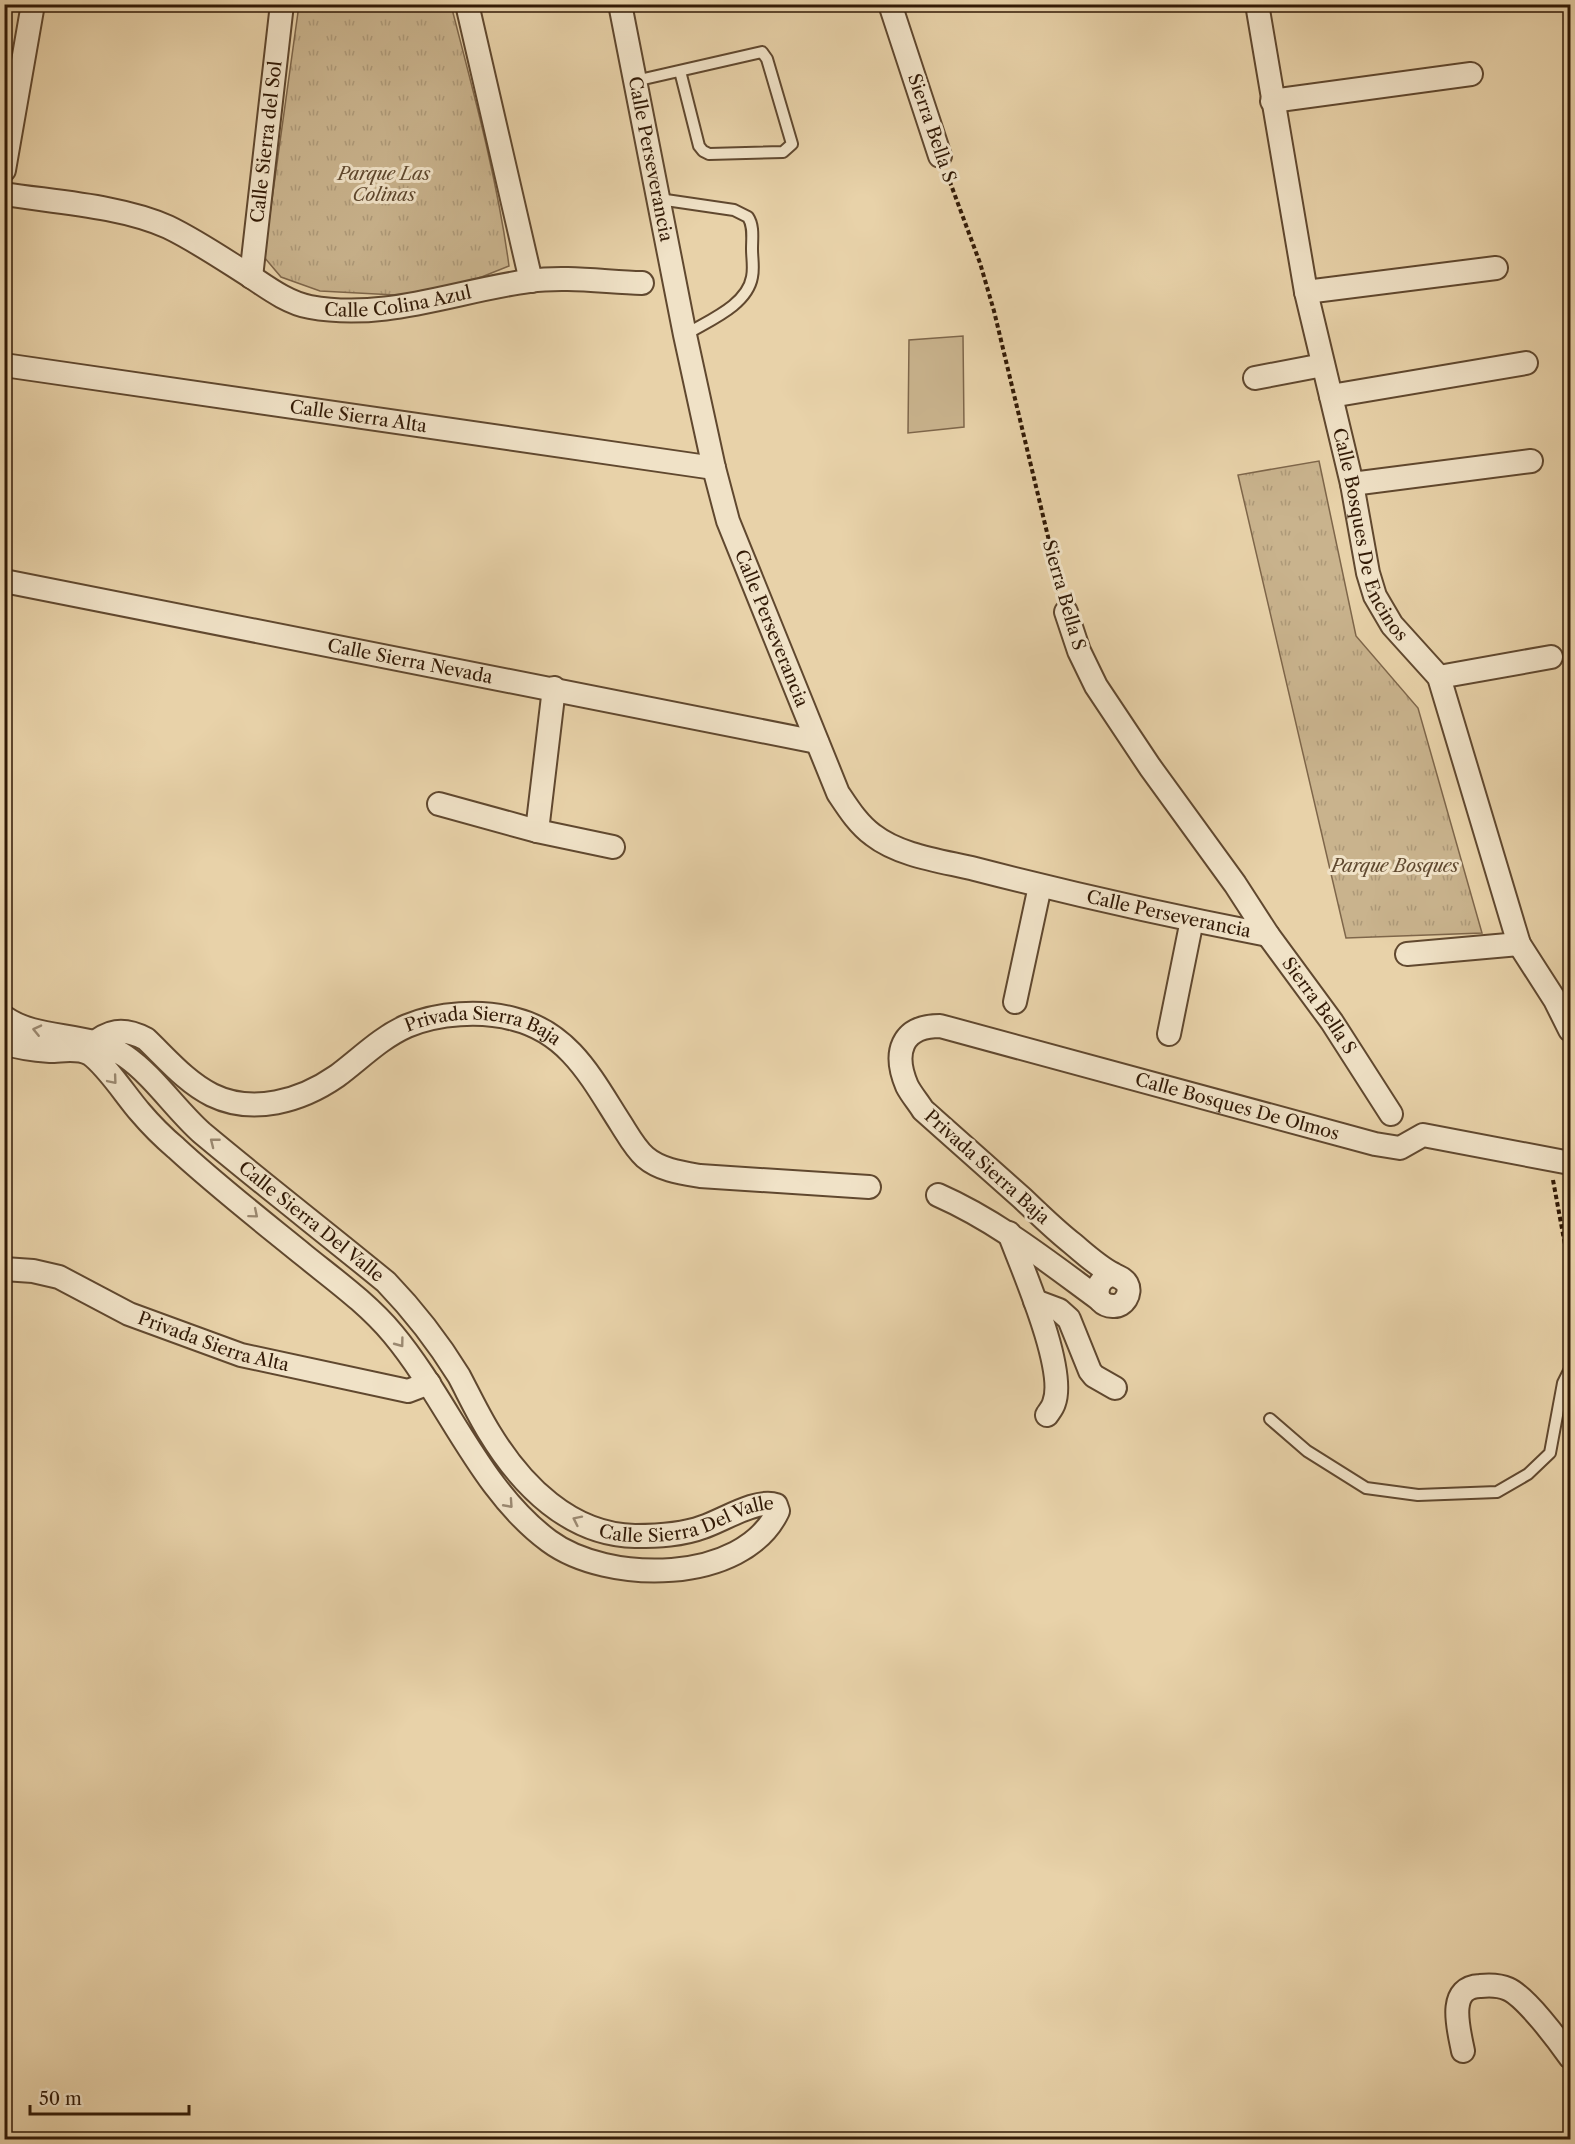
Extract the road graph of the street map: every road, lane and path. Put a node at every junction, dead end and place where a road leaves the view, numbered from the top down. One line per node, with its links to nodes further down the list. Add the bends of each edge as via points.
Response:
1 (33, 4): 12 (street)
2 (282, 4): 16 (street, Calle Sierra del Sol)
3 (467, 4): 17 (street)
4 (620, 4): 9 (street, Calle Perseverancia)
5 (890, 4): 11 (street, Sierra Bella S)
6 (1257, 4): 10 (street, Calle Bosques De Encinos)
7 (680, 71): 7 (lane, via 758,52 764,54 792,144 783,152 703,151); 9 (lane)
8 (1472, 74): 10 (street)
9 (635, 81): 14 (street, Calle Perseverancia)
10 (1272, 101): 19 (street, Calle Bosques De Encinos)
11 (940, 156): 30 (path, Sierra Bella S, via 980,263)
12 (4, 170)
13 (4, 194): 16 (street, Calle Colina Azul, via 144,218 193,240)
14 (658, 199): 20 (street, Calle Perseverancia); 20 (lane, via 734,210 748,217 752,227 752,277 747,291)
15 (1496, 268): 19 (street)
16 (251, 277): 17 (street, Calle Colina Azul, via 307,306 334,311 413,306)
17 (531, 281): 18 (street, Calle Colina Azul)
18 (642, 283)
19 (1306, 292): 23 (street, Calle Bosques De Encinos)
20 (685, 335): 27 (street, Calle Perseverancia)
21 (1526, 363): 25 (street)
22 (4, 365): 27 (street, Calle Sierra Alta)
23 (1323, 365): 24 (street); 25 (street, Calle Bosques De Encinos)
24 (1255, 378)
25 (1331, 396): 28 (street, Calle Bosques De Encinos)
26 (1531, 461): 28 (street)
27 (714, 468): 34 (street, Calle Perseverancia, via 746,569)
28 (1352, 484): 32 (street, Calle Bosques De Encinos, via 1375,596 1392,625)
29 (4, 580): 33 (street, Calle Sierra Nevada)
30 (1066, 612): 40 (street, Sierra Bella S, via 1095,686)
31 (1551, 657): 32 (street)
32 (1439, 677): 41 (street, Calle Bosques De Encinos)
33 (554, 688): 34 (street, Calle Sierra Nevada); 36 (street)
34 (817, 742): 38 (street, Calle Perseverancia, via 838,793 873,835 899,849)
35 (439, 804): 36 (street)
36 (537, 831): 37 (street)
37 (613, 847)
38 (1040, 886): 39 (street, Calle Perseverancia); 43 (street)
39 (1192, 920): 40 (street, Calle Perseverancia); 46 (street)
40 (1268, 935): 50 (street, Sierra Bella S, via 1332,1022)
41 (1519, 944): 42 (street); 45 (street, Calle Bosques De Encinos)
42 (1407, 954)
43 (1015, 1002)
44 (4, 1017): 49 (street, Calle Sierra Del Valle, one-way to 44, via 34,1031)
45 (1570, 1030)
46 (1169, 1034)
47 (907, 1037): 51 (street, Calle Bosques De Olmos, via 924,1026 940,1026 1375,1144 1400,1148 1422,1135); 54 (street, Privada Sierra Baja, via 900,1061 908,1088 923,1110 1071,1243 1113,1275 1103,1278 1097,1288 1099,1299)
48 (4, 1043): 49 (street, Calle Sierra Del Valle, via 29,1049)
49 (89, 1046): 52 (street, Privada Sierra Baja, via 112,1032 138,1035 191,1082 214,1096 267,1104 303,1095 320,1086 377,1043 407,1026 451,1015 513,1018 540,1027 565,1045 645,1157 660,1166 700,1176); 59 (street, Calle Sierra Del Valle, one-way to 59, via 90,1054 177,1150 351,1293 392,1334); 59 (street, Calle Sierra Del Valle, one-way to 49, via 502,1496 522,1519 576,1557 640,1571 710,1563 746,1547 769,1527 778,1511 774,1504 760,1504 680,1533 627,1536 602,1531 557,1510 521,1476 490,1434 435,1339 386,1282 201,1132 127,1057)
50 (1391, 1114)
51 (1560, 1161): 56 (path)
52 (869, 1187)
53 (938, 1195): 54 (street, Privada Sierra Baja)
54 (1009, 1233): 57 (street)
55 (4, 1269): 59 (street, Privada Sierra Alta, via 59,1277 140,1318 241,1355 408,1391)
56 (1570, 1272)
57 (1035, 1301): 60 (street, via 1064,1313 1090,1371); 61 (street, via 1055,1369 1055,1403)
58 (1570, 1370): 62 (lane, via 1563,1383 1550,1453 1528,1474 1497,1492 1418,1495 1366,1488 1307,1451)
59 (429, 1383)
60 (1115, 1388)
61 (1047, 1415)
62 (1270, 1419)
63 (1463, 2051): 64 (street, via 1456,2015 1460,1997 1473,1986 1493,1985 1509,1989 1526,2004)
64 (1570, 2057)

